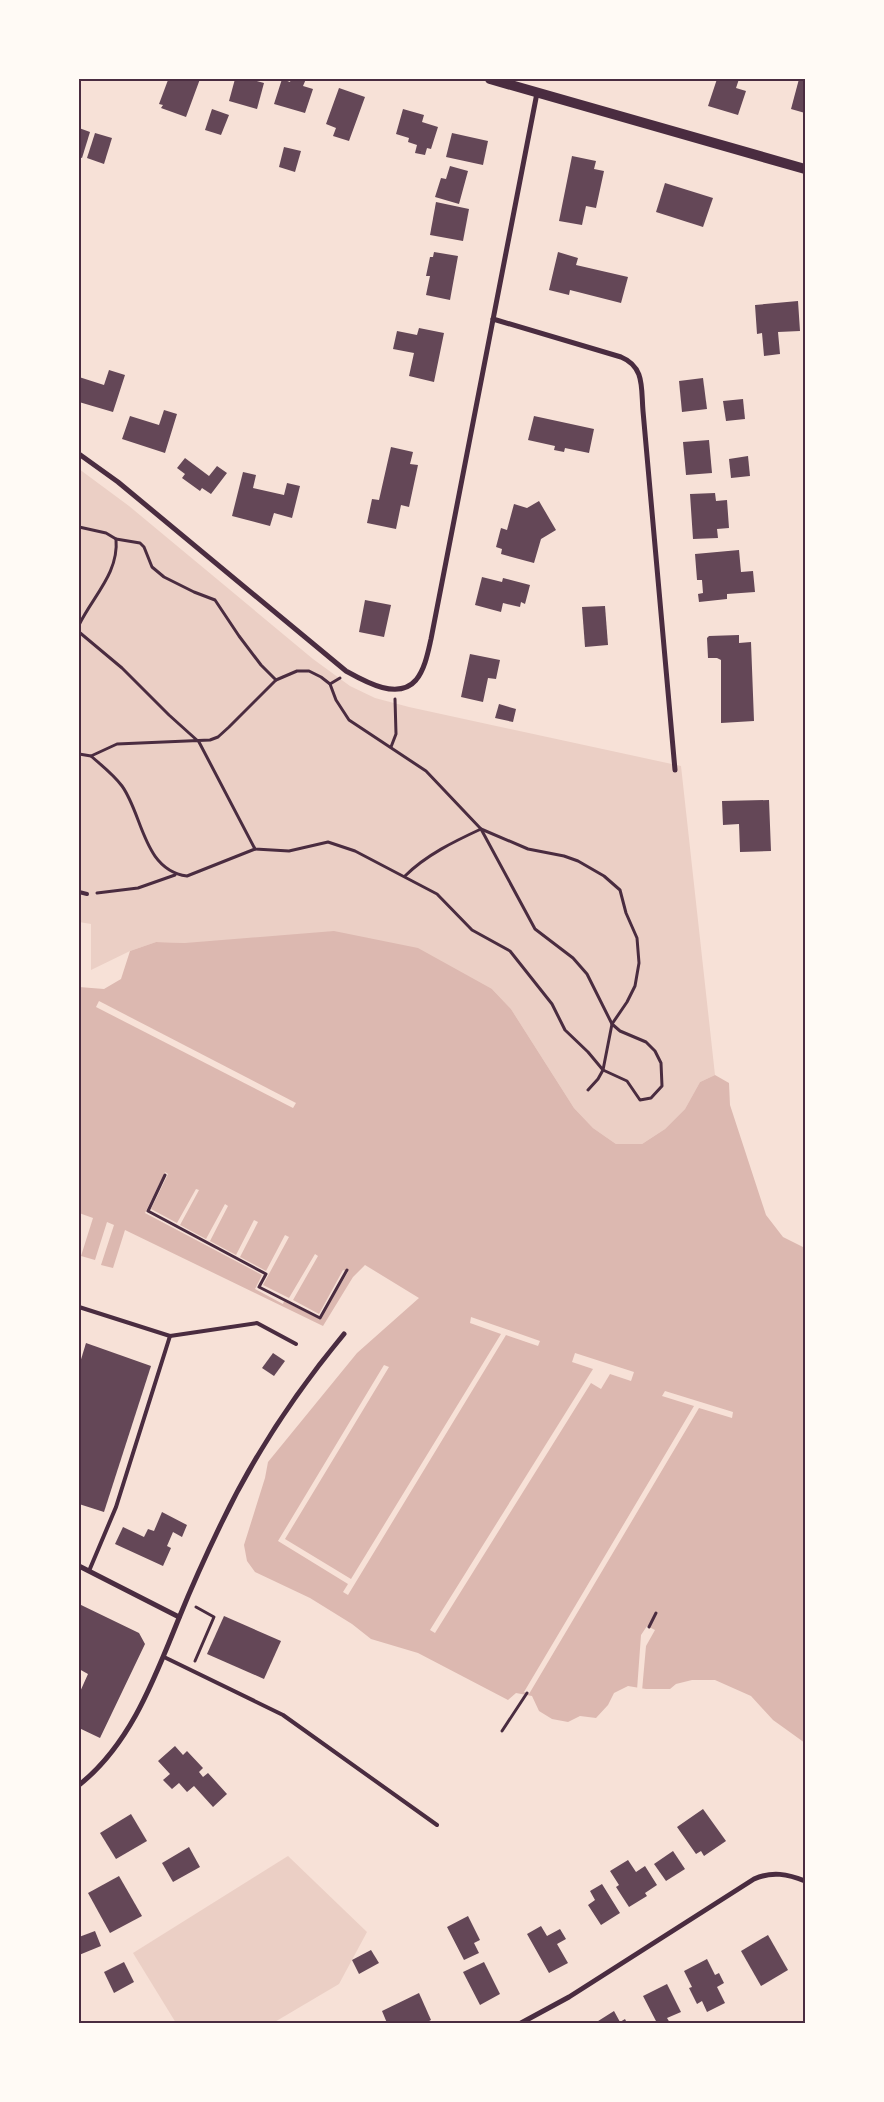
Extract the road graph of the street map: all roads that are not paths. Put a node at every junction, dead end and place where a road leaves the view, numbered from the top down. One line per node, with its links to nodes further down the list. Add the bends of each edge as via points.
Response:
1 (490, 79): 2 (main road)
2 (538, 93): 3 (main road); 4 (street)
3 (805, 169)
4 (493, 319): 5 (street, via 431,639 419,675 408,685 388,688 346,671 118,482); 6 (street, via 621,357 638,370)
5 (79, 454)
6 (675, 770)
7 (79, 892): 8 (lane)
8 (87, 894)
9 (79, 1307): 11 (lane)
10 (344, 1334): 15 (street, via 310,1374 259,1452 221,1524)
11 (170, 1336): 12 (lane, via 257,1323); 14 (lane, via 116,1508)
12 (296, 1344)
13 (79, 1566): 14 (street)
14 (89, 1571): 15 (street)
15 (179, 1617): 16 (street)
16 (164, 1657): 17 (street, via 144,1700 112,1750 95,1772); 18 (lane, via 284,1715)
17 (79, 1785)
18 (437, 1825)
19 (805, 1881): 20 (street, via 774,1874 754,1879 569,1997)
20 (521, 2023)

